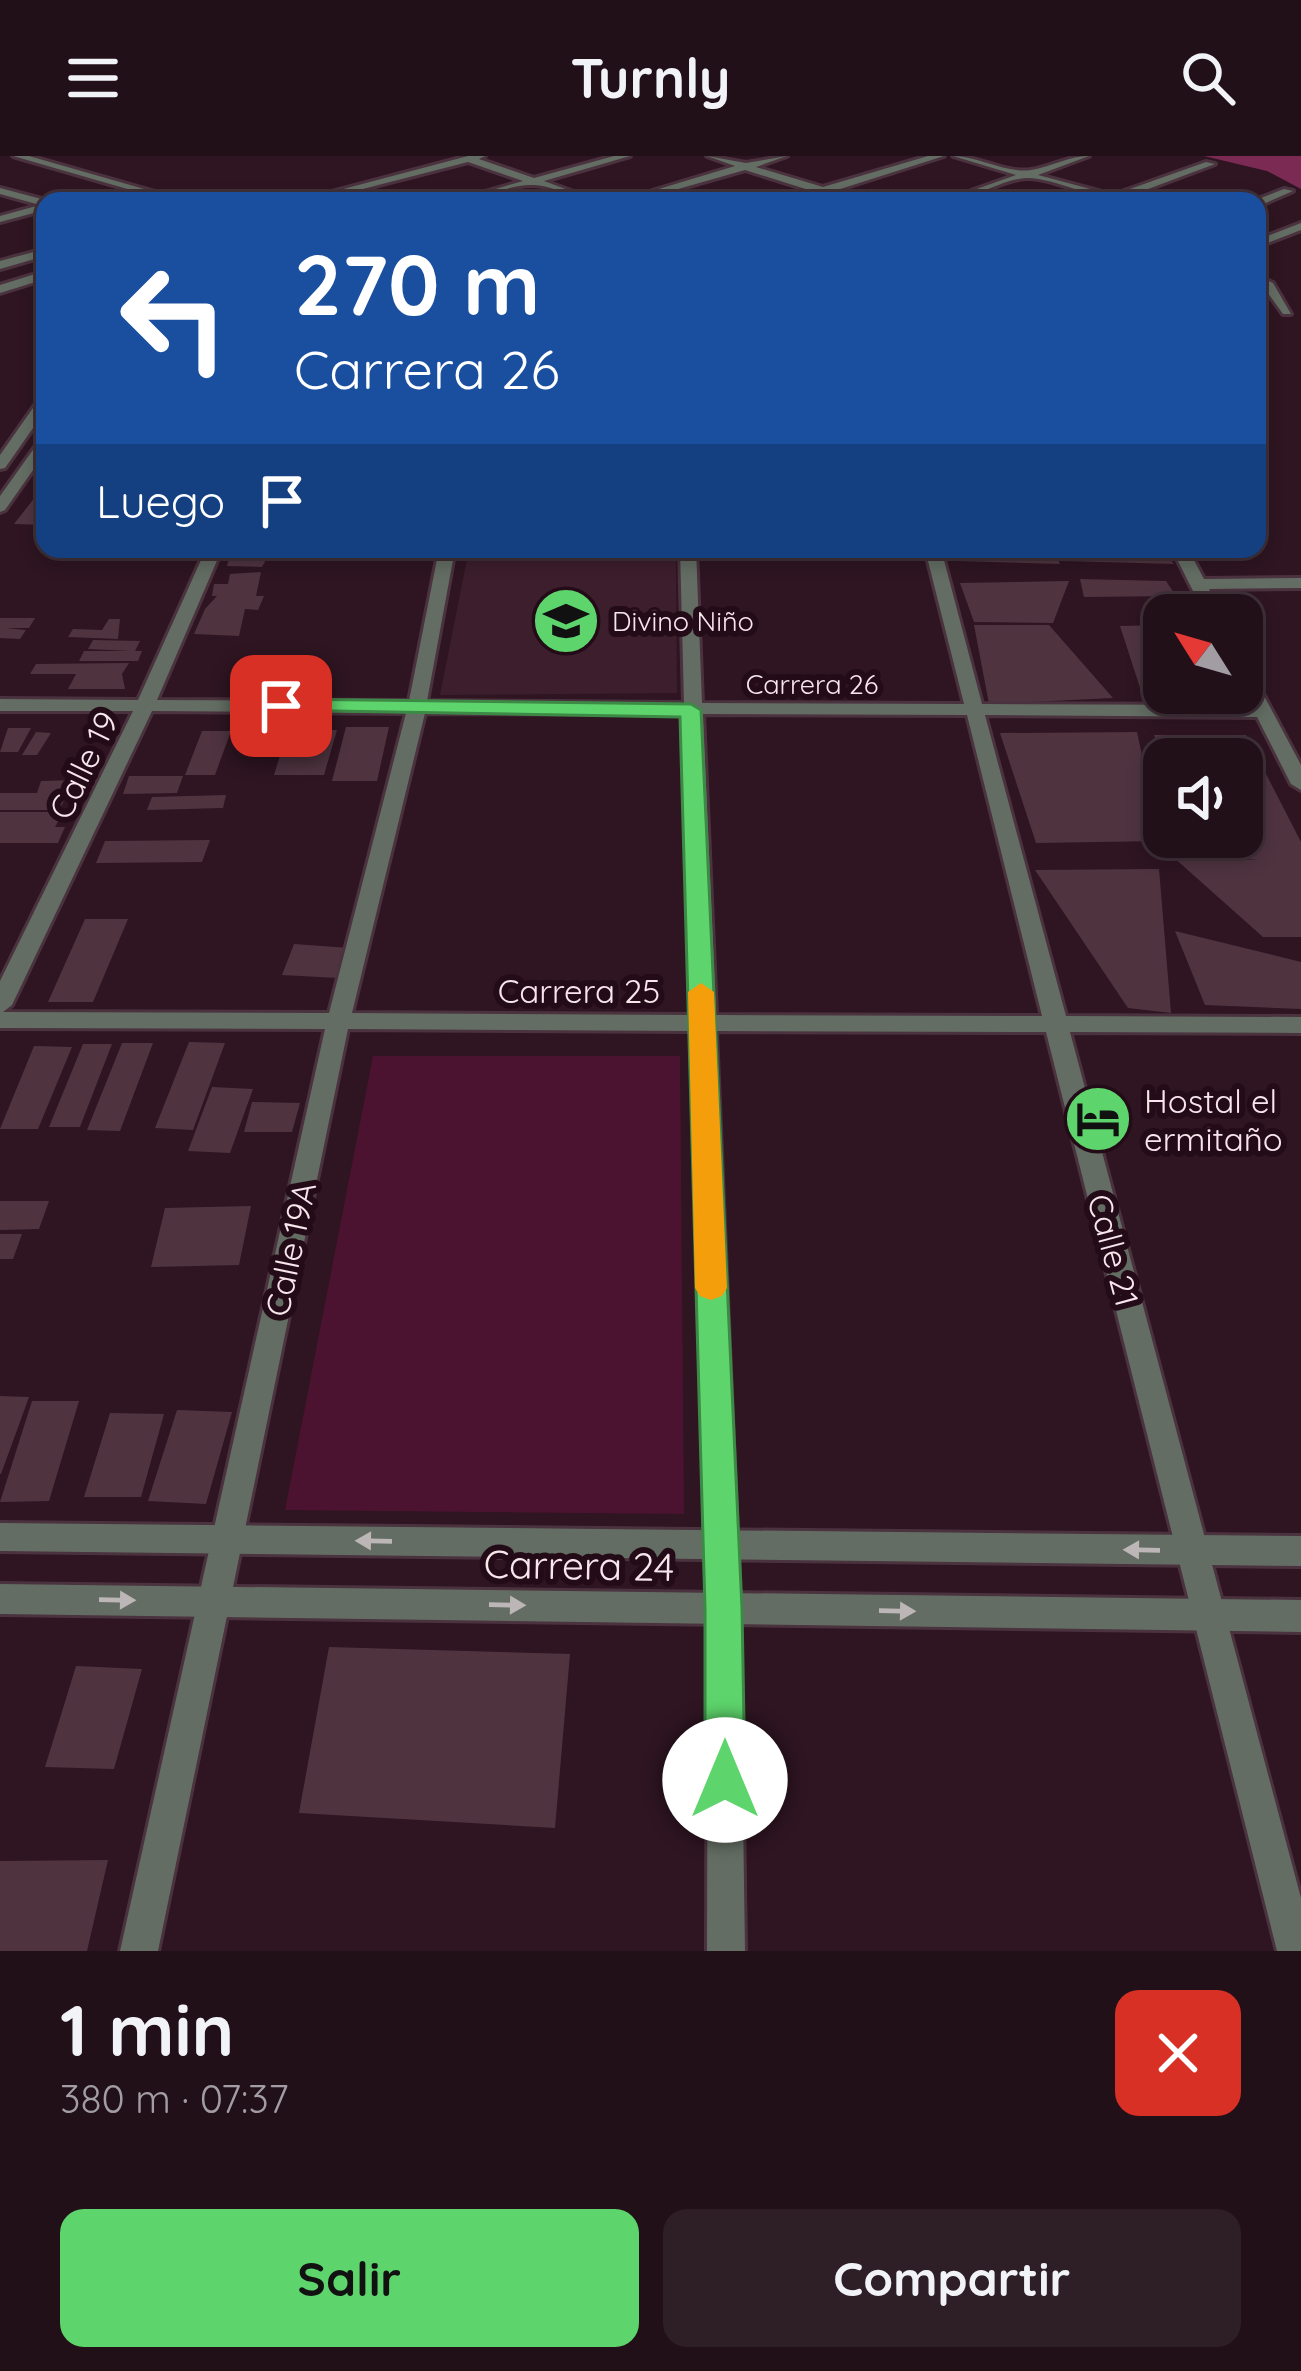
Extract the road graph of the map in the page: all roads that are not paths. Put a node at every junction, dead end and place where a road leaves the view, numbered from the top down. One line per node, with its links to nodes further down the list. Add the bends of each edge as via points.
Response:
1 (625, 156): 13 (street)
2 (712, 156): 11 (street)
3 (782, 156): 11 (street)
4 (939, 156): 14 (street)
5 (958, 156): 12 (street)
6 (1084, 156): 12 (street)
7 (23, 157): 10 (street); 17 (street)
8 (475, 157): 13 (street); 18 (street)
9 (1210, 164): 26 (street)
10 (0, 166)
11 (746, 167): 14 (street); 21 (street)
12 (1025, 175): 24 (street); 25 (street)
13 (538, 181): 19 (street); 20 (street)
14 (822, 190): 22 (street); 23 (street)
15 (0, 191): 28 (street)
16 (1288, 191): 27 (street)
17 (149, 192)
18 (338, 192)
19 (495, 192)
20 (568, 192)
21 (656, 192)
22 (816, 192)
23 (828, 192)
24 (975, 192)
25 (1086, 192)
26 (1136, 192)
27 (1266, 200)
28 (36, 202)
29 (36, 208): 30 (street)
30 (0, 219)
31 (36, 221): 33 (street)
32 (1301, 226): 34 (street)
33 (0, 231)
34 (1266, 240)
35 (36, 255): 36 (street)
36 (0, 266)
37 (36, 278): 39 (street)
38 (1266, 287): 40 (street)
39 (0, 289)
40 (1287, 311)
41 (36, 413): 43 (street)
42 (36, 452): 43 (street)
43 (2, 459)
44 (36, 459): 45 (street)
45 (0, 507)
46 (210, 558): 55 (street, Calle 19)
47 (445, 558): 56 (street, Calle 19A)
48 (688, 558): 57 (street)
49 (935, 558): 58 (street, Calle 21)
50 (1185, 558): 52 (street)
51 (1301, 583): 52 (street)
52 (1198, 584): 53 (street)
53 (1203, 594)
54 (0, 705): 55 (street, Carrera 26)
55 (146, 706): 56 (street, Carrera 26); 62 (street, Calle 19)
56 (417, 706): 57 (street, Carrera 26); 64 (street, Calle 19A)
57 (691, 710): 58 (street, Carrera 26); 66 (street)
58 (972, 711): 59 (street, Carrera 26); 65 (street, Calle 21)
59 (1143, 711)
60 (1263, 711): 61 (street)
61 (1301, 784)
62 (0, 1005)
63 (0, 1020): 64 (street, Carrera 25)
64 (338, 1022): 66 (street, Carrera 25); 69 (street, Calle 19A)
65 (1053, 1022): 66 (street, Carrera 25); 67 (street, Carrera 25); 71 (street, Calle 21)
66 (702, 1024): 70 (street)
67 (1301, 1024)
68 (0, 1537): 69 (street, Carrera 24)
69 (228, 1540): 70 (street, Carrera 24, one-way to 69); 74 (street, Calle 19A)
70 (720, 1545): 71 (street, Carrera 24, one-way to 70); 75 (street)
71 (1194, 1550): 72 (street, Carrera 24); 76 (street, Calle 21)
72 (1301, 1551)
73 (0, 1598): 74 (street, Carrera 24, one-way to 74)
74 (218, 1601): 75 (street, Carrera 24, one-way to 75); 78 (street, Calle 19A)
75 (724, 1609): 76 (street, Carrera 24, one-way to 76); 79 (street)
76 (1205, 1615): 77 (street, Carrera 24); 80 (street, Calle 21)
77 (1301, 1616)
78 (139, 1951)
79 (726, 1951)
80 (1296, 1951)

